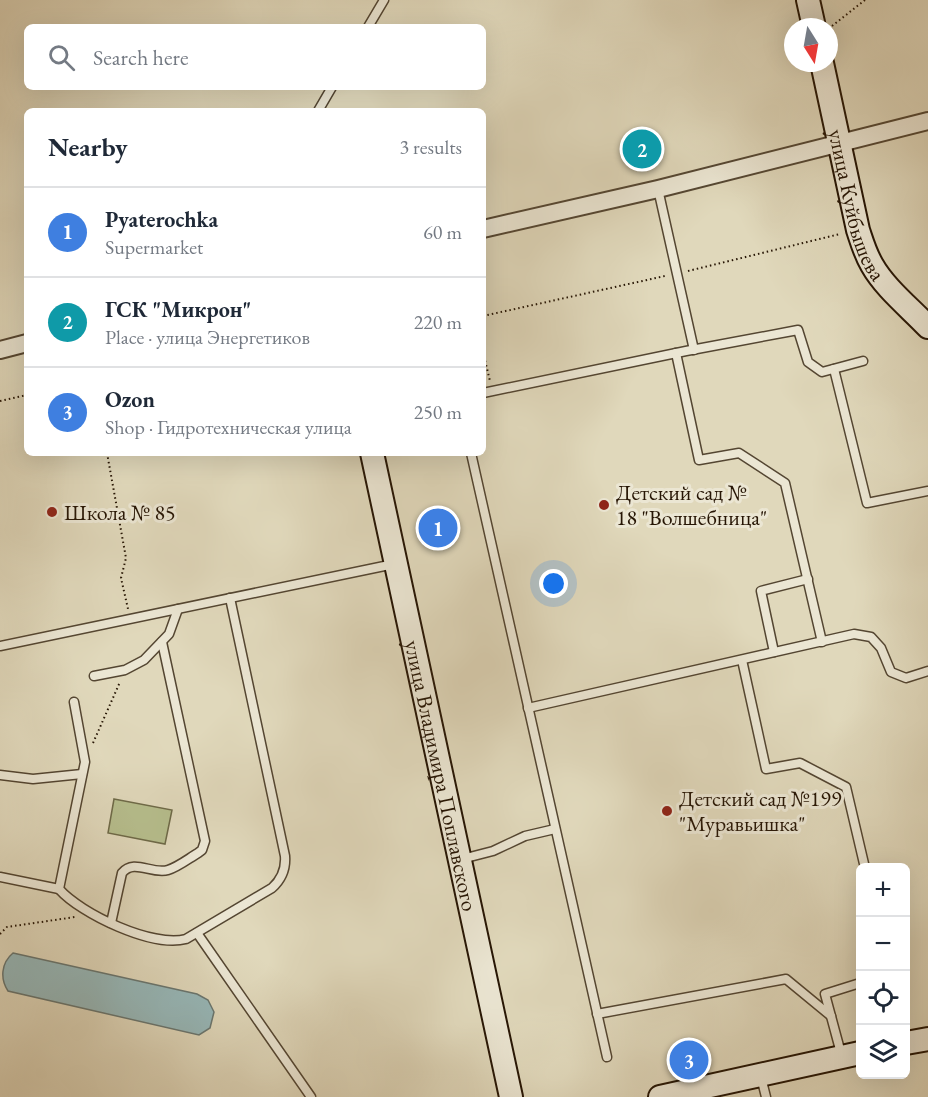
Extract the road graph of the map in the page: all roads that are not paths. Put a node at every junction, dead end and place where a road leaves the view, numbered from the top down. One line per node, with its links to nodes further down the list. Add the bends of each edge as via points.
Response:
1 (384, 0): 4 (lane)
2 (808, 0): 3 (street)
3 (812, 18)
4 (370, 24)
5 (824, 72): 9 (street, улица Куйбышева)
6 (330, 90): 7 (lane)
7 (320, 108)
8 (928, 121): 9 (street)
9 (840, 144): 10 (street); 12 (street, улица Куйбышева, via 864,249 883,281)
10 (658, 189): 11 (street); 15 (lane)
11 (486, 228)
12 (928, 327)
13 (24, 344): 14 (street)
14 (0, 350)
15 (694, 350): 16 (lane); 18 (lane, via 798,330 808,362 822,372)
16 (676, 353): 19 (lane); 24 (lane, via 699,460 739,453 785,483)
17 (862, 361): 18 (lane)
18 (834, 369): 22 (lane, via 867,503)
19 (488, 392)
20 (373, 456): 23 (street, улица Владимира Поплавского)
21 (472, 456): 35 (lane)
22 (928, 491)
23 (397, 563): 25 (lane); 39 (street, улица Владимира Поплавского)
24 (808, 579): 28 (lane); 30 (lane, via 761,591)
25 (231, 598): 26 (lane); 44 (lane, via 285,869 272,888)
26 (178, 609): 27 (lane); 29 (lane)
27 (162, 642): 33 (lane, via 144,660 125,670); 43 (lane, via 205,841 198,853 168,870 126,868)
28 (822, 642): 30 (lane); 32 (lane, via 854,634 871,637 881,648 891,672 906,678)
29 (0, 646)
30 (774, 652): 31 (lane)
31 (742, 660): 35 (lane); 40 (lane, via 766,769 800,763 846,787)
32 (928, 671)
33 (94, 676)
34 (74, 702): 36 (lane, via 85,762)
35 (528, 708): 38 (lane)
36 (82, 774): 37 (lane, via 33,779); 42 (lane)
37 (0, 775)
38 (555, 829): 39 (lane); 46 (lane)
39 (460, 859): 54 (street, улица Владимира Поплавского)
40 (865, 863)
41 (0, 877): 42 (lane)
42 (58, 889): 43 (lane)
43 (111, 923): 44 (lane, via 165,941 180,941)
44 (197, 933): 53 (lane)
45 (856, 985): 47 (lane, via 825,994)
46 (597, 1014): 47 (lane, via 786,979); 51 (lane)
47 (831, 1016): 50 (lane)
48 (928, 1039): 49 (street)
49 (910, 1043)
50 (851, 1055): 52 (street)
51 (607, 1057)
52 (761, 1075): 55 (street); 56 (lane)
53 (311, 1097)
54 (512, 1097)
55 (660, 1097)
56 (766, 1097)

